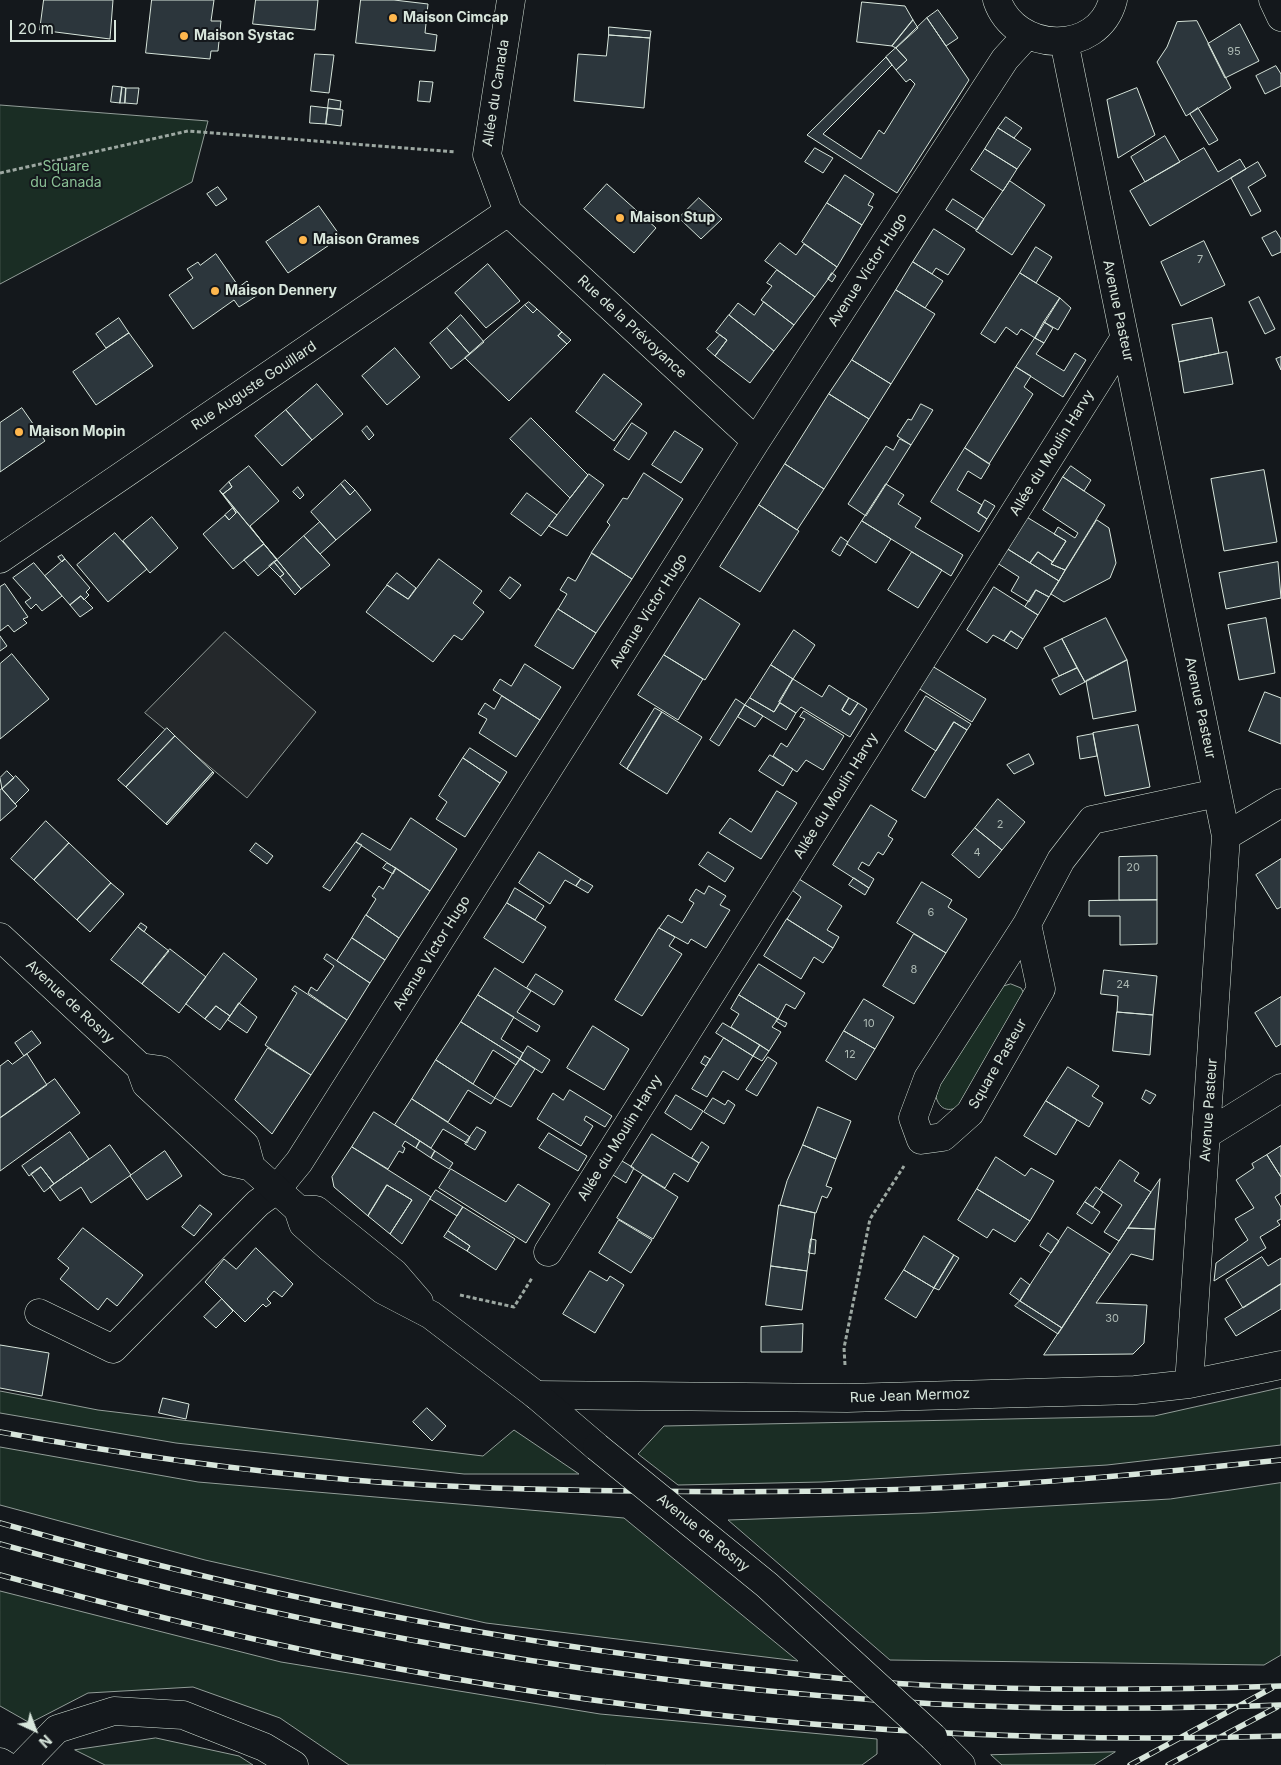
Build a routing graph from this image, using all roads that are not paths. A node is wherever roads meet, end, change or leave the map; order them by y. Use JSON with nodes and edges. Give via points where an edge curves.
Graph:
{"nodes":[{"id":1,"x":511,"y":0,"type":"edge"},
{"id":2,"x":997,"y":0,"type":"edge"},
{"id":3,"x":1113,"y":0,"type":"edge"},
{"id":4,"x":1273,"y":0,"type":"edge"},
{"id":5,"x":1281,"y":17,"type":"edge"},
{"id":6,"x":1027,"y":35,"type":"junction"},
{"id":7,"x":1064,"y":42,"type":"junction"},
{"id":8,"x":508,"y":212,"type":"junction"},
{"id":9,"x":1124,"y":339,"type":"junction"},
{"id":10,"x":756,"y":442,"type":"junction"},
{"id":11,"x":0,"y":559,"type":"edge"},
{"id":12,"x":1217,"y":793,"type":"junction"},
{"id":13,"x":1281,"y":803,"type":"edge"},
{"id":14,"x":1226,"y":836,"type":"junction"},
{"id":15,"x":1027,"y":924,"type":"junction"},
{"id":16,"x":0,"y":937,"type":"edge"},
{"id":17,"x":1281,"y":1088,"type":"edge"},
{"id":18,"x":1207,"y":1134,"type":"junction"},
{"id":19,"x":276,"y":1190,"type":"junction"},
{"id":20,"x":548,"y":1252,"type":"dead end"},
{"id":21,"x":39,"y":1313,"type":"dead end"},
{"id":22,"x":1281,"y":1366,"type":"edge"},
{"id":23,"x":1189,"y":1384,"type":"junction"},
{"id":24,"x":536,"y":1395,"type":"junction"},
{"id":25,"x":0,"y":1762,"type":"edge"},
{"id":26,"x":955,"y":1764,"type":"edge"},
{"id":27,"x":5,"y":1765,"type":"edge"},
{"id":28,"x":22,"y":1765,"type":"edge"},
{"id":29,"x":294,"y":1765,"type":"edge"}],
"edges":[{"from":1,"to":8,"type":"main road","name":"Allée du Canada","via":[[487,155]]},
{"from":2,"to":6,"type":"main road","via":[[1000,10]]},
{"from":3,"to":7,"type":"main road","via":[[1100,23],[1083,35]]},
{"from":4,"to":5,"type":"main road"},
{"from":6,"to":7,"type":"main road","via":[[1045,41]]},
{"from":6,"to":10,"type":"main road","name":"Avenue Victor Hugo","via":[[1005,59]]},
{"from":7,"to":9,"type":"main road","name":"Avenue Pasteur"},
{"from":8,"to":10,"type":"main road","name":"Rue de la Prévoyance"},
{"from":8,"to":11,"type":"main road","name":"Rue Auguste Gouillard"},
{"from":9,"to":12,"type":"main road","name":"Avenue Pasteur"},
{"from":9,"to":20,"type":"main road","name":"Allée du Moulin Harvy"},
{"from":10,"to":19,"type":"main road","name":"Avenue Victor Hugo","via":[[299,1162]]},
{"from":12,"to":14,"type":"main road","name":"Avenue Pasteur"},
{"from":12,"to":15,"type":"main road","via":[[1092,820],[1061,860]]},
{"from":13,"to":14,"type":"main road"},
{"from":14,"to":18,"type":"main road","name":"Avenue Pasteur"},
{"from":15,"to":15,"type":"main road","name":"Square Pasteur","via":[[928,1078],[913,1118],[921,1140],[943,1137],[970,1113],[1041,989]]},
{"from":16,"to":19,"type":"main road","name":"Avenue de Rosny","via":[[140,1067],[161,1070],[245,1145],[251,1167]]},
{"from":17,"to":18,"type":"main road"},
{"from":18,"to":23,"type":"main road","name":"Avenue Pasteur"},
{"from":19,"to":21,"type":"main road","name":"Avenue Victor Hugo","via":[[258,1203],[113,1349]]},
{"from":19,"to":24,"type":"main road","name":"Avenue de Rosny","via":[[298,1209],[303,1224],[329,1247],[384,1290],[431,1315]]},
{"from":22,"to":23,"type":"main road","name":"Rue Jean Mermoz"},
{"from":23,"to":24,"type":"main road","name":"Rue Jean Mermoz","via":[[1134,1390],[847,1398]]},
{"from":24,"to":26,"type":"main road","name":"Avenue de Rosny","bridge":true,"via":[[767,1584],[933,1737]]},
{"from":25,"to":27,"type":"main road"},
{"from":28,"to":29,"type":"main road","via":[[57,1729],[114,1711],[182,1715],[264,1747]]}]}
